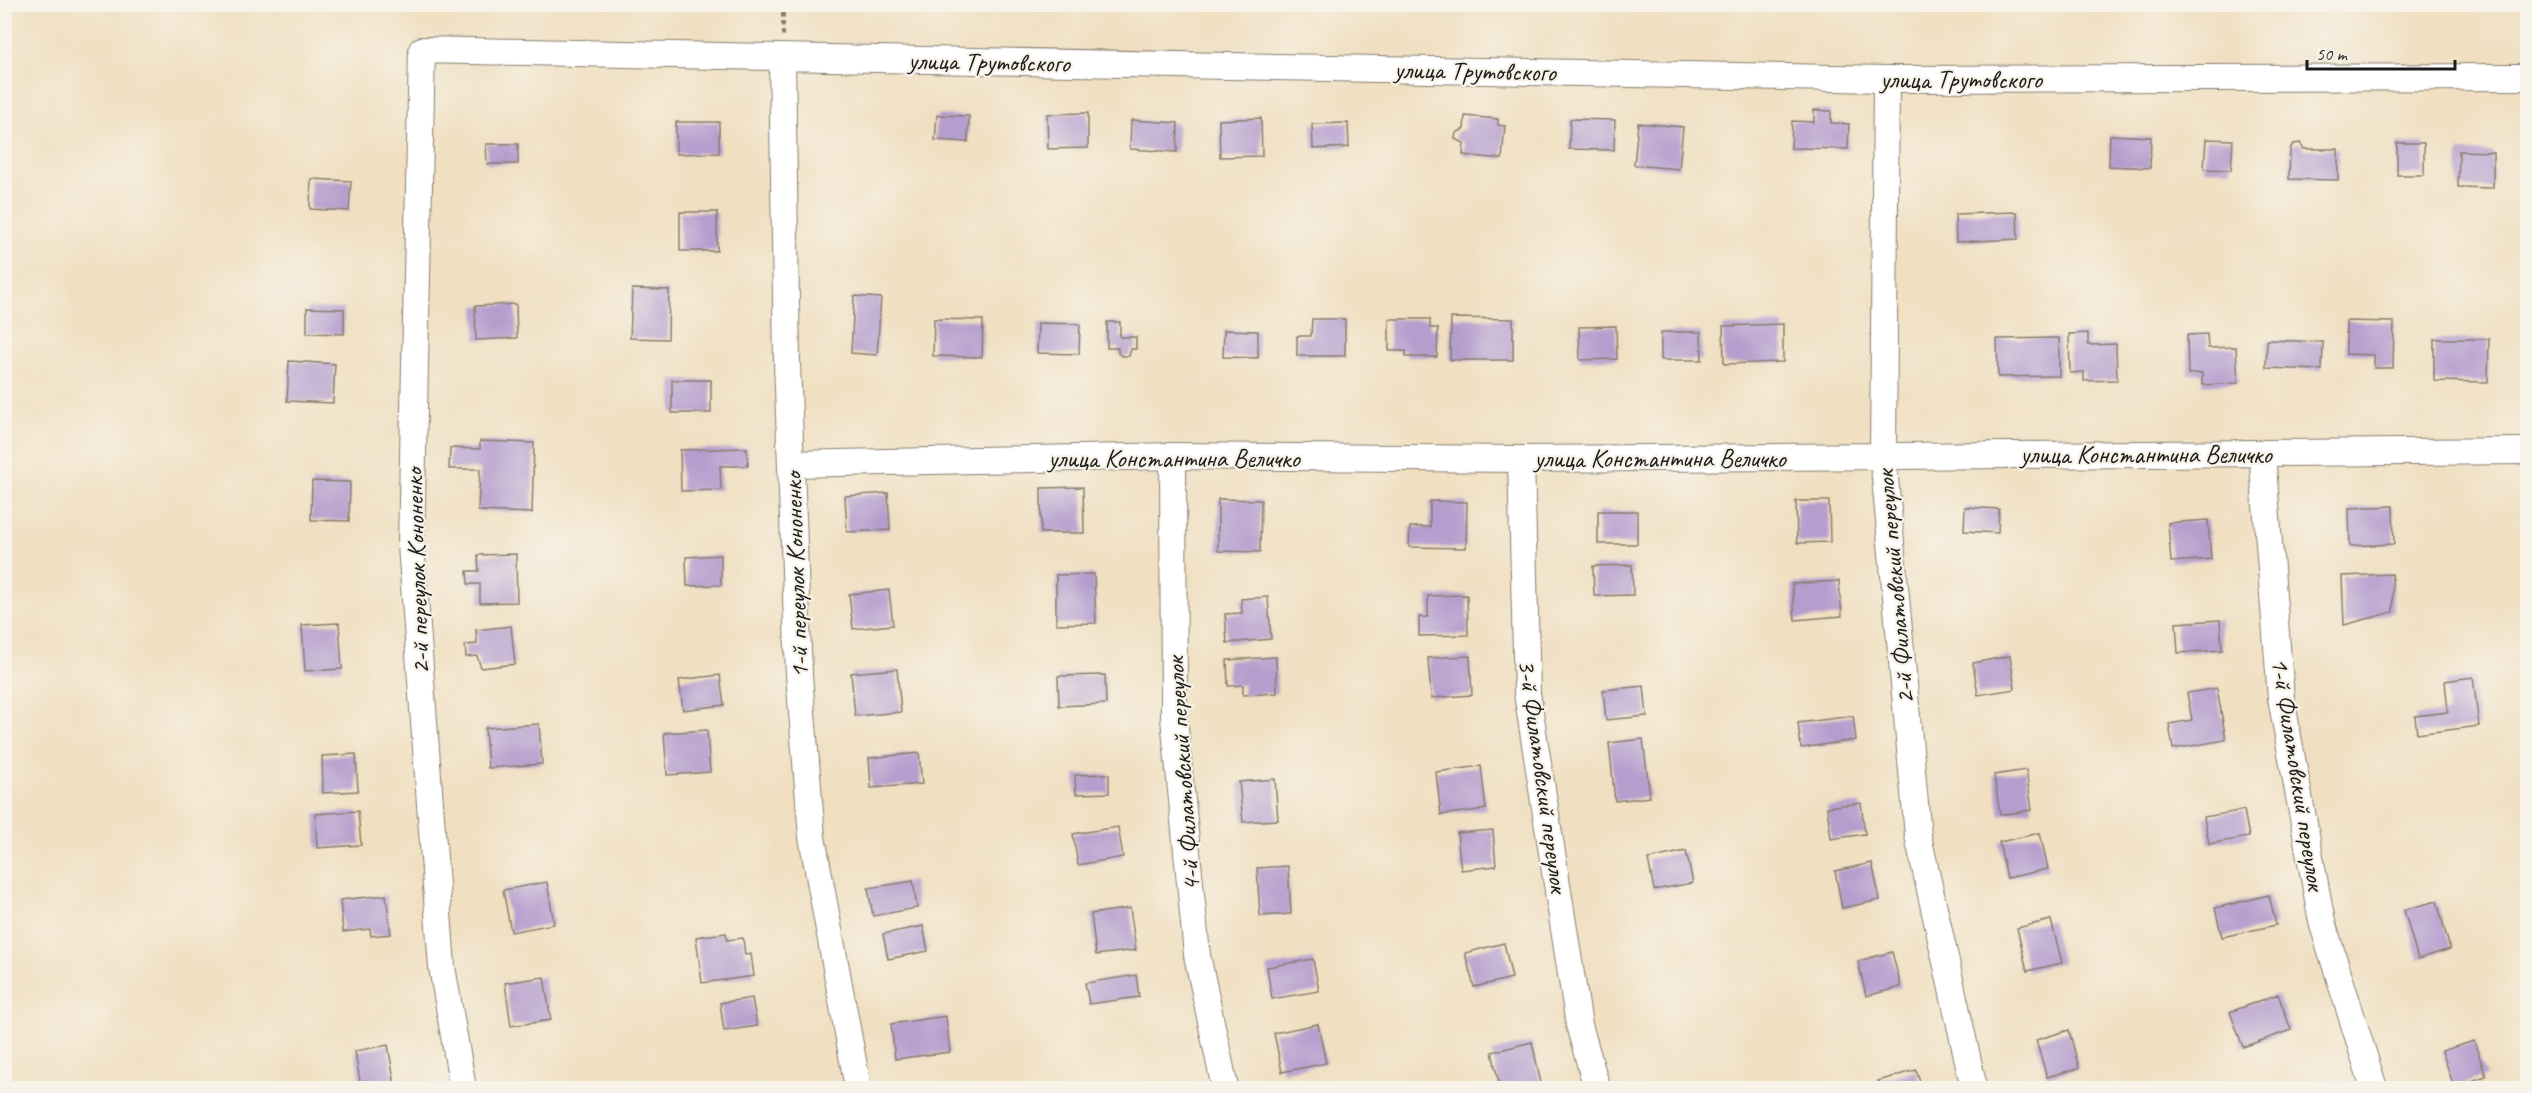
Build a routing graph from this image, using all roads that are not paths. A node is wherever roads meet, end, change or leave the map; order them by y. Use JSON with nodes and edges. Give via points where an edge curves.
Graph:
{"nodes":[{"id":1,"x":422,"y":50,"type":"joint"},
{"id":2,"x":782,"y":58,"type":"junction"},
{"id":3,"x":2528,"y":77,"type":"edge"},
{"id":4,"x":1886,"y":79,"type":"junction"},
{"id":5,"x":2528,"y":451,"type":"edge"},
{"id":6,"x":2262,"y":453,"type":"junction"},
{"id":7,"x":1173,"y":456,"type":"junction"},
{"id":8,"x":1883,"y":456,"type":"junction"},
{"id":9,"x":1521,"y":459,"type":"junction"},
{"id":10,"x":792,"y":465,"type":"junction"},
{"id":11,"x":463,"y":1089,"type":"edge"},
{"id":12,"x":858,"y":1089,"type":"edge"},
{"id":13,"x":1226,"y":1089,"type":"edge"},
{"id":14,"x":1597,"y":1089,"type":"edge"},
{"id":15,"x":1974,"y":1089,"type":"edge"},
{"id":16,"x":2374,"y":1089,"type":"edge"}],
"edges":[{"from":1,"to":2,"type":"street","name":"улица Трутовского"},
{"from":1,"to":11,"type":"street","name":"2-й переулок Кононенко","via":[[411,545],[442,967]]},
{"from":2,"to":4,"type":"street","name":"улица Трутовского"},
{"from":2,"to":10,"type":"street","name":"1-й переулок Кононенко"},
{"from":3,"to":4,"type":"street","name":"улица Трутовского"},
{"from":4,"to":8,"type":"street","name":"2-й Филатовский переулок"},
{"from":5,"to":6,"type":"street","name":"улица Константина Величко"},
{"from":6,"to":8,"type":"street","name":"улица Константина Величко"},
{"from":6,"to":16,"type":"street","name":"1-й Филатовский переулок","via":[[2280,698],[2322,922]]},
{"from":7,"to":9,"type":"street","name":"улица Константина Величко"},
{"from":7,"to":10,"type":"street","name":"улица Константина Величко"},
{"from":7,"to":13,"type":"street","name":"4-й Филатовский переулок","via":[[1174,718],[1197,955]]},
{"from":8,"to":9,"type":"street","name":"улица Константина Величко"},
{"from":8,"to":15,"type":"street","name":"2-й Филатовский переулок","via":[[1918,836]]},
{"from":9,"to":14,"type":"street","name":"3-й Филатовский переулок","via":[[1527,693],[1579,1025]]},
{"from":10,"to":12,"type":"street","name":"1-й переулок Кононенко","via":[[799,675],[812,837]]}]}
